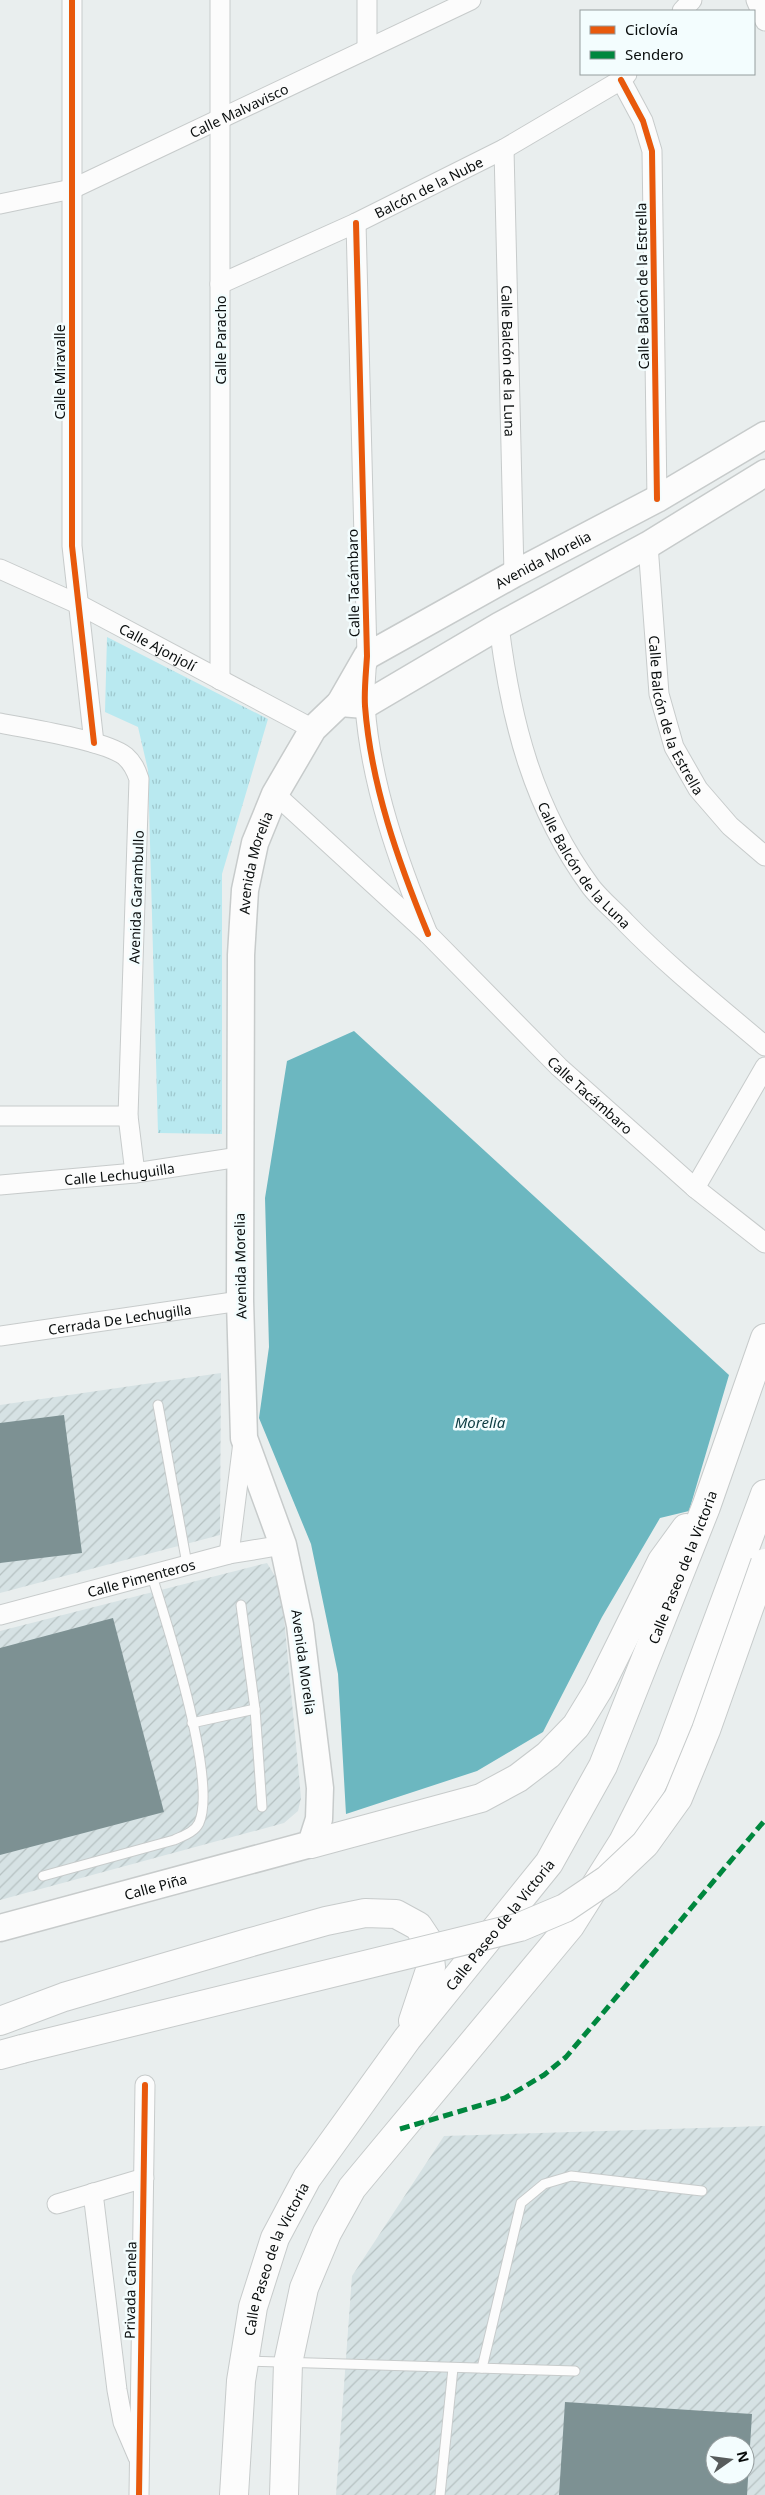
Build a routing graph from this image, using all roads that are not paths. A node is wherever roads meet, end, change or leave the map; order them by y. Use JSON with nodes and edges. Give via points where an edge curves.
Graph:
{"nodes":[{"id":1,"x":72,"y":0,"type":"edge"},
{"id":2,"x":220,"y":0,"type":"edge"},
{"id":3,"x":367,"y":0,"type":"edge"},
{"id":4,"x":471,"y":0,"type":"edge"},
{"id":5,"x":692,"y":0,"type":"edge"},
{"id":6,"x":756,"y":0,"type":"edge"},
{"id":7,"x":683,"y":10,"type":"edge"},
{"id":8,"x":765,"y":20,"type":"edge"},
{"id":9,"x":367,"y":49,"type":"junction"},
{"id":10,"x":624,"y":77,"type":"edge"},
{"id":11,"x":220,"y":117,"type":"junction"},
{"id":12,"x":504,"y":149,"type":"junction"},
{"id":13,"x":72,"y":189,"type":"junction"},
{"id":14,"x":0,"y":204,"type":"edge"},
{"id":15,"x":356,"y":223,"type":"junction"},
{"id":16,"x":220,"y":284,"type":"junction"},
{"id":17,"x":765,"y":435,"type":"edge"},
{"id":18,"x":765,"y":473,"type":"edge"},
{"id":19,"x":657,"y":499,"type":"junction"},
{"id":20,"x":648,"y":545,"type":"junction"},
{"id":21,"x":0,"y":569,"type":"edge"},
{"id":22,"x":514,"y":574,"type":"junction"},
{"id":23,"x":78,"y":604,"type":"junction"},
{"id":24,"x":499,"y":626,"type":"junction"},
{"id":25,"x":367,"y":656,"type":"junction"},
{"id":26,"x":220,"y":680,"type":"junction"},
{"id":27,"x":353,"y":704,"type":"junction"},
{"id":28,"x":0,"y":723,"type":"edge"},
{"id":29,"x":313,"y":729,"type":"junction"},
{"id":30,"x":94,"y":744,"type":"junction"},
{"id":31,"x":275,"y":794,"type":"junction"},
{"id":32,"x":765,"y":856,"type":"edge"},
{"id":33,"x":428,"y":934,"type":"junction"},
{"id":34,"x":765,"y":1046,"type":"edge"},
{"id":35,"x":765,"y":1067,"type":"edge"},
{"id":36,"x":0,"y":1116,"type":"edge"},
{"id":37,"x":128,"y":1116,"type":"junction"},
{"id":38,"x":239,"y":1156,"type":"junction"},
{"id":39,"x":135,"y":1172,"type":"junction"},
{"id":40,"x":0,"y":1185,"type":"edge"},
{"id":41,"x":696,"y":1188,"type":"junction"},
{"id":42,"x":765,"y":1243,"type":"edge"},
{"id":43,"x":240,"y":1301,"type":"junction"},
{"id":44,"x":0,"y":1336,"type":"edge"},
{"id":45,"x":765,"y":1338,"type":"edge"},
{"id":46,"x":158,"y":1405,"type":"dead end"},
{"id":47,"x":244,"y":1438,"type":"junction"},
{"id":48,"x":765,"y":1494,"type":"edge"},
{"id":49,"x":706,"y":1507,"type":"junction"},
{"id":50,"x":283,"y":1545,"type":"junction"},
{"id":51,"x":229,"y":1554,"type":"junction"},
{"id":52,"x":765,"y":1563,"type":"edge"},
{"id":53,"x":187,"y":1564,"type":"junction"},
{"id":54,"x":151,"y":1573,"type":"junction"},
{"id":55,"x":241,"y":1606,"type":"dead end"},
{"id":56,"x":0,"y":1615,"type":"edge"},
{"id":57,"x":255,"y":1709,"type":"junction"},
{"id":58,"x":192,"y":1723,"type":"junction"},
{"id":59,"x":262,"y":1807,"type":"dead end"},
{"id":60,"x":311,"y":1844,"type":"junction"},
{"id":61,"x":43,"y":1876,"type":"dead end"},
{"id":62,"x":0,"y":1928,"type":"edge"},
{"id":63,"x":0,"y":2021,"type":"edge"},
{"id":64,"x":407,"y":2039,"type":"junction"},
{"id":65,"x":11,"y":2052,"type":"edge"},
{"id":66,"x":145,"y":2085,"type":"dead end"},
{"id":67,"x":144,"y":2178,"type":"junction"},
{"id":68,"x":702,"y":2191,"type":"dead end"},
{"id":69,"x":94,"y":2193,"type":"junction"},
{"id":70,"x":57,"y":2204,"type":"dead end"},
{"id":71,"x":244,"y":2360,"type":"junction"},
{"id":72,"x":288,"y":2363,"type":"junction"},
{"id":73,"x":453,"y":2368,"type":"junction"},
{"id":74,"x":482,"y":2368,"type":"junction"},
{"id":75,"x":574,"y":2371,"type":"dead end"},
{"id":76,"x":140,"y":2462,"type":"junction"},
{"id":77,"x":139,"y":2495,"type":"edge"},
{"id":78,"x":234,"y":2495,"type":"edge"},
{"id":79,"x":284,"y":2495,"type":"edge"},
{"id":80,"x":440,"y":2495,"type":"edge"}],
"edges":[{"from":1,"to":13,"type":"street","name":"Calle Miravalle"},
{"from":2,"to":11,"type":"street","name":"Calle Paracho"},
{"from":3,"to":9,"type":"street"},
{"from":4,"to":9,"type":"street","name":"Calle Malvavisco"},
{"from":5,"to":7,"type":"street"},
{"from":6,"to":8,"type":"street"},
{"from":9,"to":11,"type":"street","name":"Calle Malvavisco"},
{"from":10,"to":12,"type":"street","name":"Balcón de la Nube"},
{"from":10,"to":19,"type":"street","name":"Calle Balcón de la Estrella","via":[[652,151]]},
{"from":11,"to":13,"type":"street","name":"Calle Malvavisco"},
{"from":11,"to":16,"type":"street","name":"Calle Paracho"},
{"from":12,"to":15,"type":"street","name":"Balcón de la Nube"},
{"from":12,"to":22,"type":"street","name":"Calle Balcón de la Luna"},
{"from":13,"to":14,"type":"street","name":"Calle Malvavisco"},
{"from":13,"to":23,"type":"street","name":"Calle Miravalle","via":[[72,546]]},
{"from":15,"to":16,"type":"street","name":"Balcón de la Nube"},
{"from":15,"to":25,"type":"street","name":"Calle Tacámbaro"},
{"from":16,"to":26,"type":"street","name":"Calle Paracho"},
{"from":17,"to":19,"type":"main road","name":"Avenida Morelia"},
{"from":18,"to":20,"type":"main road","name":"Avenida Morelia"},
{"from":19,"to":22,"type":"main road","name":"Avenida Morelia"},
{"from":20,"to":24,"type":"main road","name":"Avenida Morelia"},
{"from":20,"to":32,"type":"street","name":"Calle Balcón de la Estrella","via":[[659,694],[674,747],[698,789],[730,826]]},
{"from":21,"to":23,"type":"street","name":"Calle Ajonjolí"},
{"from":22,"to":25,"type":"main road","name":"Avenida Morelia"},
{"from":23,"to":26,"type":"street","name":"Calle Ajonjolí"},
{"from":23,"to":30,"type":"street","name":"Calle Miravalle"},
{"from":24,"to":27,"type":"main road","name":"Avenida Morelia"},
{"from":24,"to":34,"type":"street","name":"Calle Balcón de la Luna","via":[[507,686],[525,760],[559,836],[592,888],[631,928]]},
{"from":25,"to":27,"type":"main road","name":"Avenida Morelia"},
{"from":26,"to":29,"type":"street","name":"Calle Ajonjolí"},
{"from":27,"to":29,"type":"main road","name":"Avenida Morelia"},
{"from":27,"to":33,"type":"street","name":"Calle Tacámbaro","via":[[400,866]]},
{"from":28,"to":30,"type":"street","name":"Avenida Garambullo"},
{"from":29,"to":31,"type":"main road","name":"Avenida Morelia"},
{"from":30,"to":37,"type":"street","name":"Avenida Garambullo","via":[[124,755],[134,765],[140,779]]},
{"from":31,"to":33,"type":"street","name":"Calle Tacámbaro"},
{"from":31,"to":38,"type":"main road","name":"Avenida Morelia","via":[[255,843],[244,890]]},
{"from":33,"to":41,"type":"street","name":"Calle Tacámbaro","via":[[559,1067]]},
{"from":35,"to":41,"type":"street"},
{"from":36,"to":37,"type":"street"},
{"from":37,"to":39,"type":"street","name":"Avenida Garambullo"},
{"from":38,"to":39,"type":"street","name":"Calle Lechuguilla"},
{"from":38,"to":43,"type":"main road","name":"Avenida Morelia"},
{"from":39,"to":40,"type":"street","name":"Calle Lechuguilla"},
{"from":41,"to":42,"type":"street","name":"Calle Tacámbaro"},
{"from":43,"to":44,"type":"street","name":"Cerrada De Lechugilla"},
{"from":43,"to":47,"type":"main road","name":"Avenida Morelia"},
{"from":45,"to":49,"type":"main road","name":"Calle Paseo de la Victoria"},
{"from":46,"to":53,"type":"lane"},
{"from":47,"to":50,"type":"main road","name":"Avenida Morelia"},
{"from":47,"to":51,"type":"street"},
{"from":48,"to":72,"type":"main road","via":[[670,1749],[623,1842],[570,1926],[352,2188],[326,2233],[304,2288]]},
{"from":49,"to":60,"type":"main road","via":[[662,1561],[598,1690],[576,1726],[548,1755],[518,1778],[481,1798]]},
{"from":49,"to":64,"type":"main road","name":"Calle Paseo de la Victoria","via":[[603,1766],[548,1863]]},
{"from":50,"to":51,"type":"street","name":"Calle Pimenteros"},
{"from":50,"to":60,"type":"main road","name":"Avenida Morelia","via":[[300,1626],[320,1788],[319,1819]]},
{"from":51,"to":53,"type":"street","name":"Calle Pimenteros"},
{"from":52,"to":65,"type":"main road","bridge":true,"via":[[706,1730],[678,1798],[638,1850],[608,1879],[565,1908],[520,1927]]},
{"from":53,"to":54,"type":"street","name":"Calle Pimenteros"},
{"from":54,"to":56,"type":"street","name":"Calle Pimenteros"},
{"from":54,"to":58,"type":"lane","via":[[176,1653]]},
{"from":55,"to":57,"type":"lane"},
{"from":57,"to":58,"type":"lane"},
{"from":57,"to":59,"type":"lane"},
{"from":58,"to":61,"type":"lane","via":[[200,1762],[203,1806],[198,1824],[174,1840]]},
{"from":60,"to":62,"type":"main road","name":"Calle Piña"},
{"from":63,"to":64,"type":"main road","via":[[64,1997],[326,1921],[365,1913],[396,1914],[418,1926],[428,1940],[431,1967]]},
{"from":64,"to":71,"type":"main road","name":"Calle Paseo de la Victoria","via":[[307,2178],[275,2238],[253,2307]]},
{"from":66,"to":67,"type":"street","name":"Privada Canela"},
{"from":67,"to":69,"type":"street"},
{"from":67,"to":76,"type":"street","name":"Privada Canela"},
{"from":68,"to":74,"type":"lane","via":[[571,2176],[544,2184],[521,2203]]},
{"from":69,"to":70,"type":"street"},
{"from":69,"to":76,"type":"street","name":"Privada Canela","via":[[117,2390],[123,2422]]},
{"from":71,"to":72,"type":"lane"},
{"from":71,"to":78,"type":"main road","name":"Calle Paseo de la Victoria"},
{"from":72,"to":73,"type":"lane"},
{"from":72,"to":79,"type":"main road"},
{"from":73,"to":74,"type":"lane"},
{"from":73,"to":80,"type":"lane"},
{"from":74,"to":75,"type":"lane"},
{"from":76,"to":77,"type":"street","name":"Privada Canela"}]}
